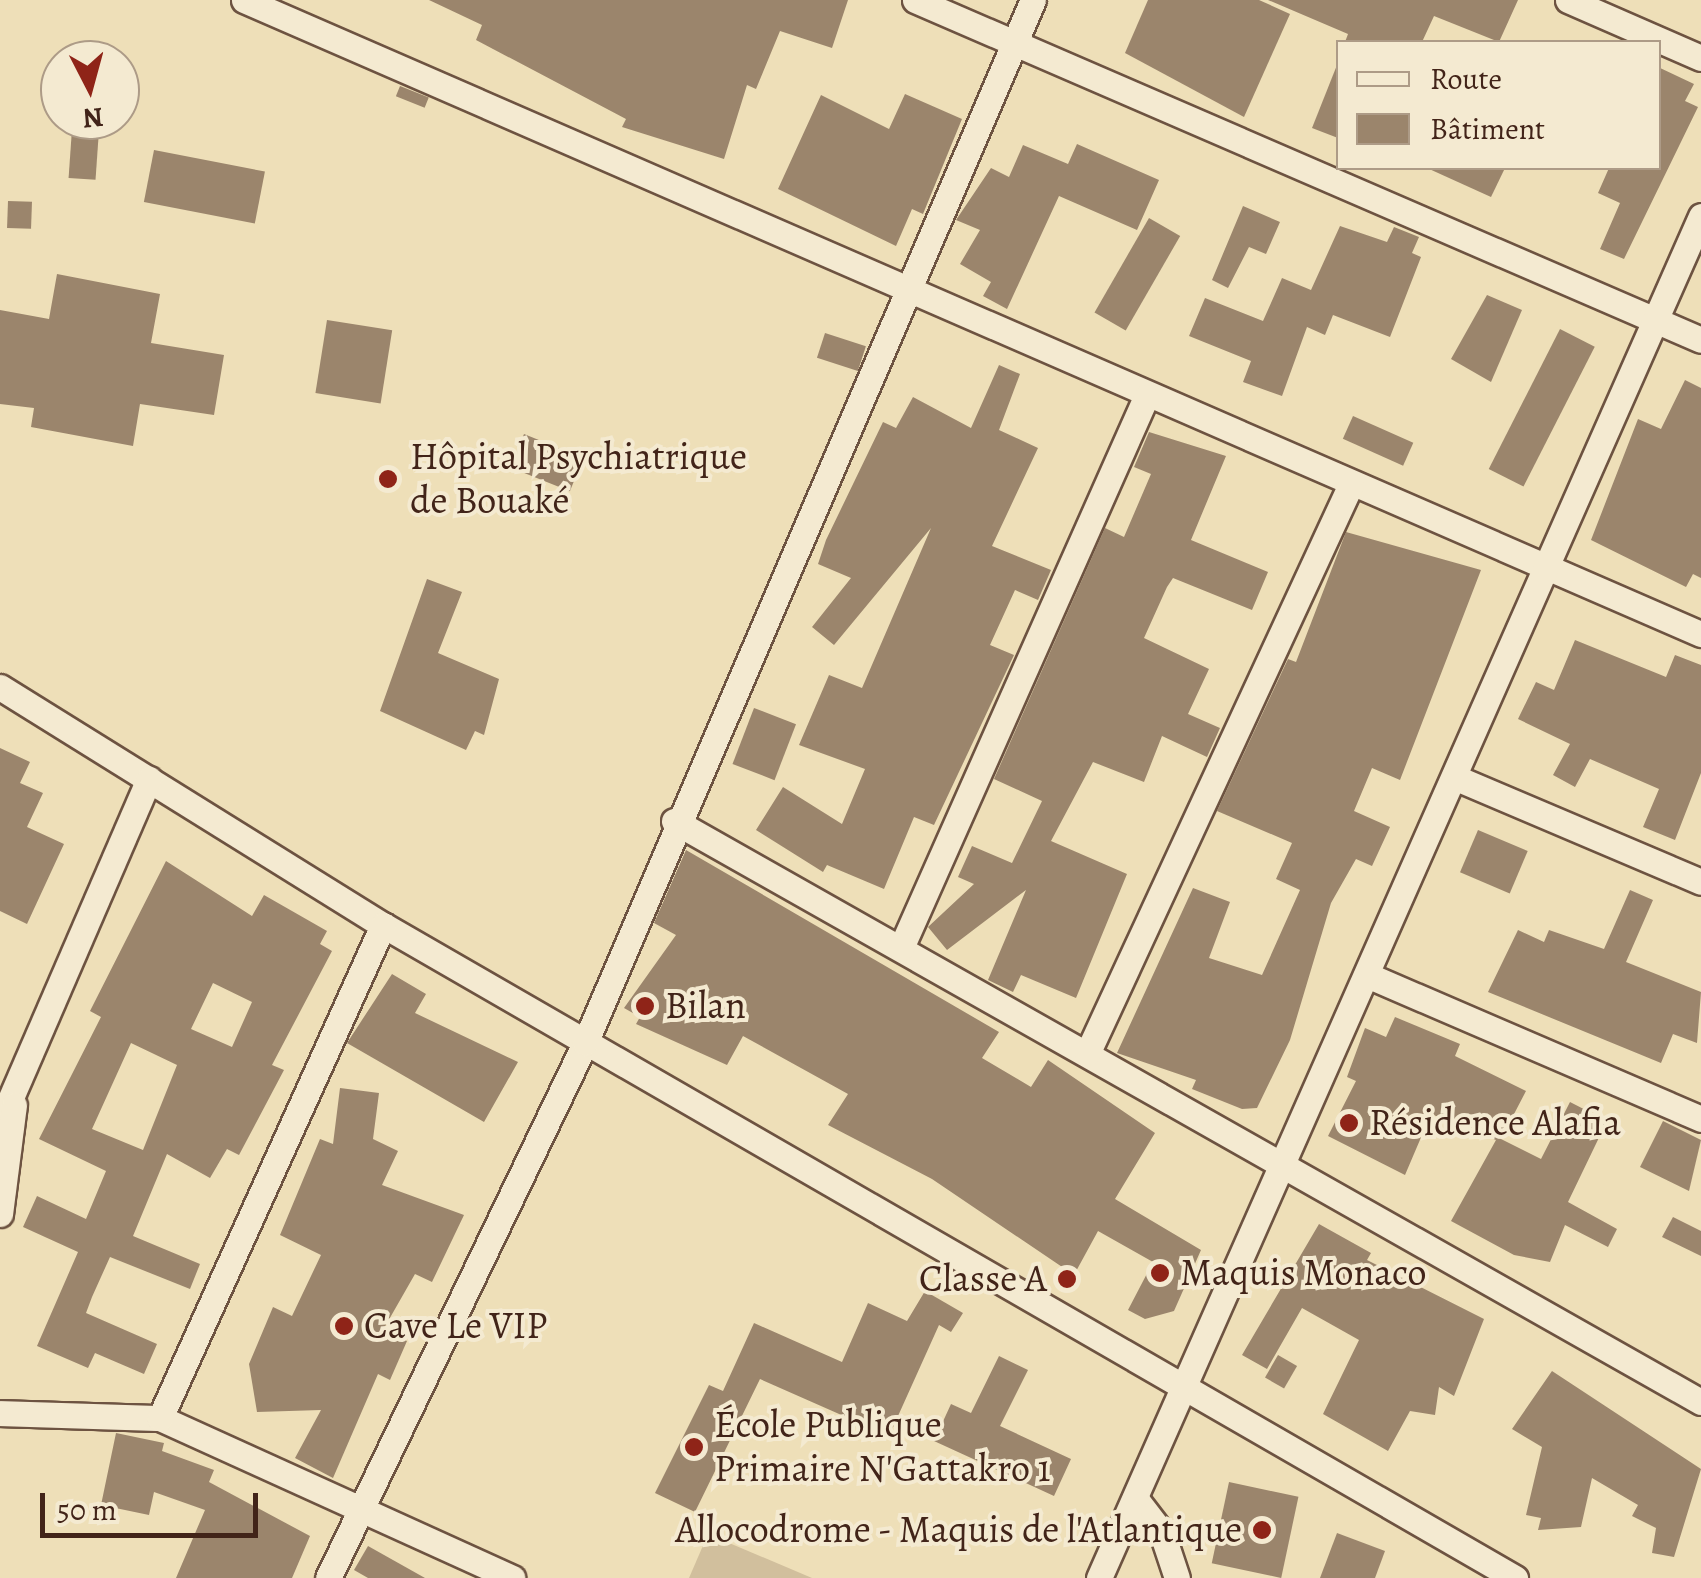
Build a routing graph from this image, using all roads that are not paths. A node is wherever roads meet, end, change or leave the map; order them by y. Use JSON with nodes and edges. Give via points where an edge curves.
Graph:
{"nodes":[{"id":1,"x":244,"y":0,"type":"edge"},
{"id":2,"x":915,"y":0,"type":"edge"},
{"id":3,"x":1033,"y":0,"type":"edge"},
{"id":4,"x":1568,"y":0,"type":"edge"},
{"id":5,"x":1660,"y":40,"type":"edge"},
{"id":6,"x":1661,"y":41,"type":"edge"},
{"id":7,"x":1014,"y":43,"type":"junction"},
{"id":8,"x":1701,"y":58,"type":"edge"},
{"id":9,"x":1701,"y":216,"type":"edge"},
{"id":10,"x":904,"y":290,"type":"junction"},
{"id":11,"x":1654,"y":322,"type":"junction"},
{"id":12,"x":1701,"y":340,"type":"edge"},
{"id":13,"x":1146,"y":396,"type":"junction"},
{"id":14,"x":1351,"y":484,"type":"junction"},
{"id":15,"x":1546,"y":568,"type":"junction"},
{"id":16,"x":1701,"y":634,"type":"edge"},
{"id":17,"x":0,"y":687,"type":"edge"},
{"id":18,"x":1454,"y":777,"type":"junction"},
{"id":19,"x":149,"y":780,"type":"junction"},
{"id":20,"x":674,"y":822,"type":"junction"},
{"id":21,"x":1701,"y":882,"type":"edge"},
{"id":22,"x":383,"y":925,"type":"junction"},
{"id":23,"x":901,"y":948,"type":"junction"},
{"id":24,"x":1367,"y":975,"type":"junction"},
{"id":25,"x":585,"y":1044,"type":"junction"},
{"id":26,"x":1087,"y":1054,"type":"junction"},
{"id":27,"x":16,"y":1085,"type":"junction"},
{"id":28,"x":1701,"y":1120,"type":"edge"},
{"id":29,"x":0,"y":1123,"type":"edge"},
{"id":30,"x":1283,"y":1168,"type":"junction"},
{"id":31,"x":0,"y":1214,"type":"edge"},
{"id":32,"x":1188,"y":1392,"type":"junction"},
{"id":33,"x":1701,"y":1402,"type":"edge"},
{"id":34,"x":0,"y":1413,"type":"edge"},
{"id":35,"x":160,"y":1418,"type":"junction"},
{"id":36,"x":1136,"y":1498,"type":"junction"},
{"id":37,"x":359,"y":1509,"type":"junction"},
{"id":38,"x":328,"y":1578,"type":"edge"},
{"id":39,"x":512,"y":1578,"type":"edge"},
{"id":40,"x":1100,"y":1578,"type":"edge"},
{"id":41,"x":1177,"y":1578,"type":"edge"},
{"id":42,"x":1516,"y":1578,"type":"edge"}],
"edges":[{"from":1,"to":10,"type":"street"},
{"from":2,"to":7,"type":"street"},
{"from":3,"to":7,"type":"street"},
{"from":4,"to":5,"type":"street"},
{"from":6,"to":8,"type":"street"},
{"from":7,"to":10,"type":"street"},
{"from":7,"to":11,"type":"street"},
{"from":9,"to":11,"type":"street"},
{"from":10,"to":13,"type":"street"},
{"from":10,"to":20,"type":"street"},
{"from":11,"to":12,"type":"street"},
{"from":11,"to":15,"type":"street"},
{"from":13,"to":14,"type":"street"},
{"from":13,"to":23,"type":"street"},
{"from":14,"to":15,"type":"street"},
{"from":14,"to":26,"type":"street"},
{"from":15,"to":16,"type":"street"},
{"from":15,"to":18,"type":"street"},
{"from":17,"to":19,"type":"street"},
{"from":18,"to":21,"type":"street"},
{"from":18,"to":24,"type":"street"},
{"from":19,"to":22,"type":"street"},
{"from":19,"to":27,"type":"street"},
{"from":20,"to":23,"type":"street"},
{"from":20,"to":25,"type":"street"},
{"from":22,"to":25,"type":"street"},
{"from":22,"to":35,"type":"street"},
{"from":23,"to":26,"type":"street"},
{"from":24,"to":28,"type":"street"},
{"from":24,"to":30,"type":"street"},
{"from":25,"to":32,"type":"street"},
{"from":25,"to":37,"type":"street"},
{"from":26,"to":30,"type":"street"},
{"from":27,"to":29,"type":"street"},
{"from":27,"to":31,"type":"street"},
{"from":30,"to":32,"type":"street"},
{"from":30,"to":33,"type":"street"},
{"from":32,"to":36,"type":"street"},
{"from":32,"to":42,"type":"street"},
{"from":34,"to":35,"type":"street"},
{"from":35,"to":37,"type":"street"},
{"from":36,"to":40,"type":"street"},
{"from":36,"to":41,"type":"street","via":[[1162,1533]]},
{"from":37,"to":38,"type":"street"},
{"from":37,"to":39,"type":"street"}]}
